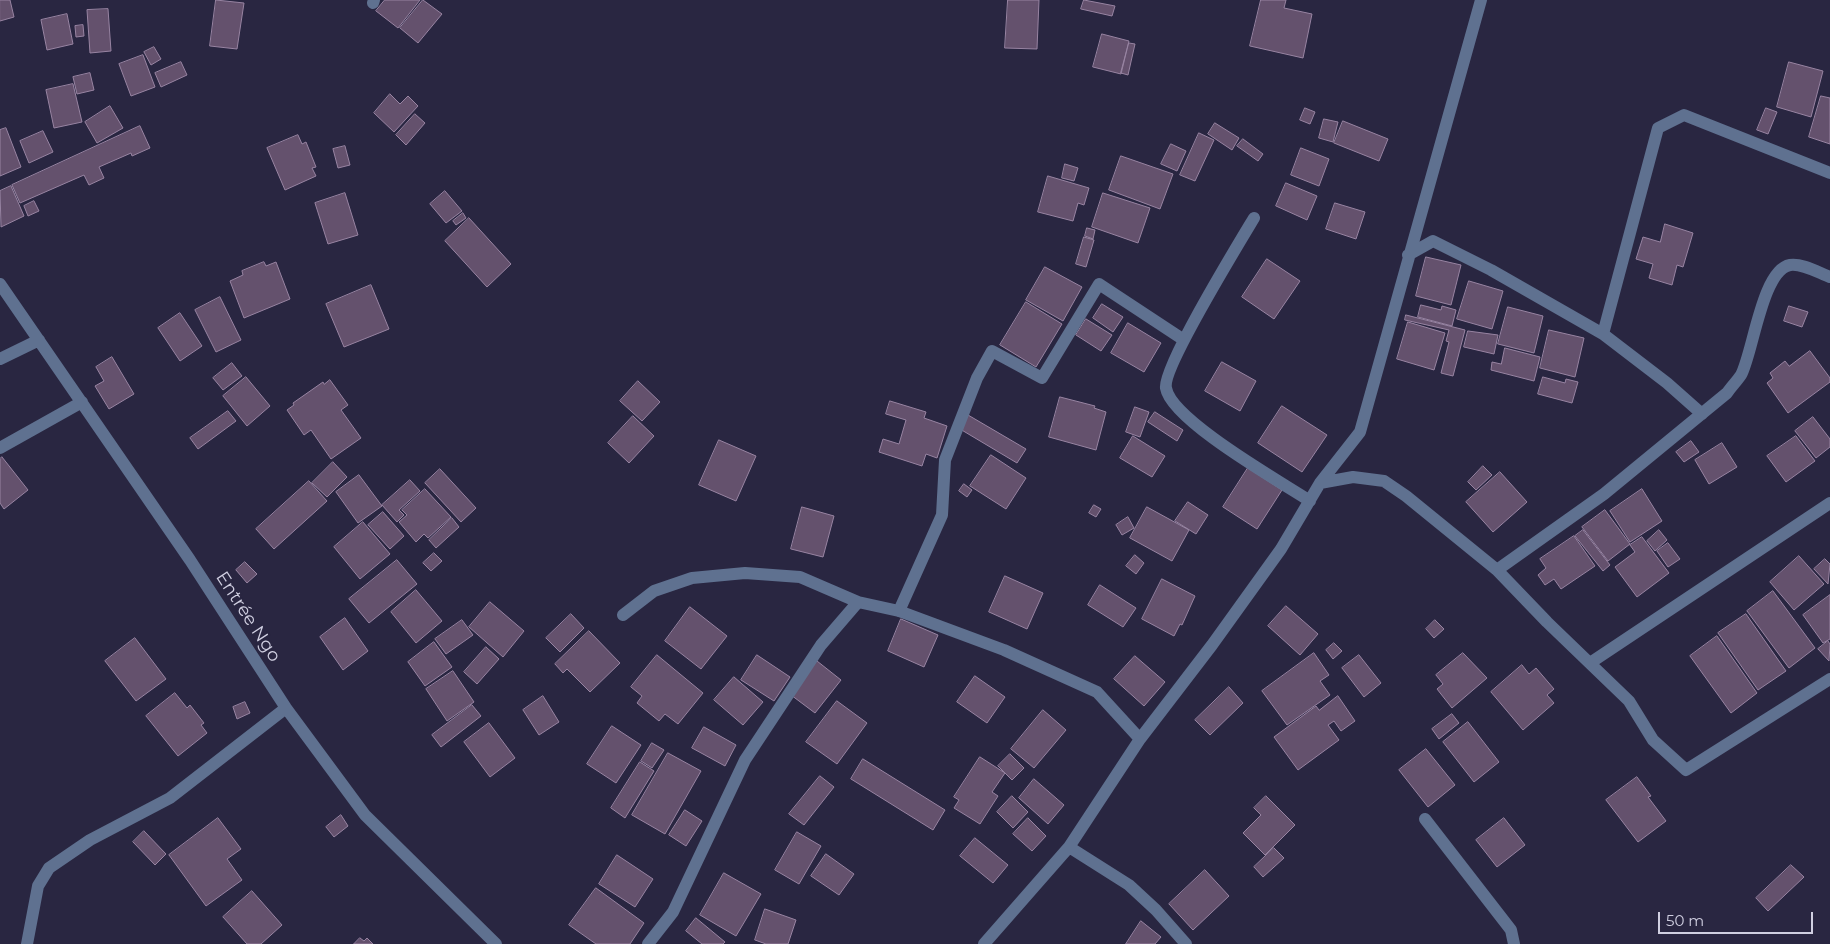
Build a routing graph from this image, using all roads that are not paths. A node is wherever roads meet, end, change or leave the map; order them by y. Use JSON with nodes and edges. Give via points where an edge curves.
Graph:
{"nodes":[{"id":1,"x":1480,"y":0,"type":"edge"},
{"id":2,"x":1830,"y":173,"type":"edge"},
{"id":3,"x":1254,"y":218,"type":"dead end"},
{"id":4,"x":1408,"y":254,"type":"junction"},
{"id":5,"x":1830,"y":277,"type":"edge"},
{"id":6,"x":0,"y":284,"type":"edge"},
{"id":7,"x":1603,"y":334,"type":"junction"},
{"id":8,"x":39,"y":340,"type":"junction"},
{"id":9,"x":1184,"y":340,"type":"junction"},
{"id":10,"x":0,"y":359,"type":"edge"},
{"id":11,"x":82,"y":402,"type":"junction"},
{"id":12,"x":1702,"y":414,"type":"junction"},
{"id":13,"x":0,"y":448,"type":"edge"},
{"id":14,"x":1320,"y":483,"type":"junction"},
{"id":15,"x":1310,"y":500,"type":"junction"},
{"id":16,"x":1830,"y":503,"type":"edge"},
{"id":17,"x":1497,"y":570,"type":"junction"},
{"id":18,"x":858,"y":602,"type":"junction"},
{"id":19,"x":899,"y":611,"type":"junction"},
{"id":20,"x":623,"y":615,"type":"dead end"},
{"id":21,"x":1590,"y":664,"type":"junction"},
{"id":22,"x":1830,"y":680,"type":"edge"},
{"id":23,"x":286,"y":708,"type":"junction"},
{"id":24,"x":1140,"y":739,"type":"junction"},
{"id":25,"x":1425,"y":819,"type":"dead end"},
{"id":26,"x":1069,"y":846,"type":"junction"},
{"id":27,"x":27,"y":944,"type":"edge"},
{"id":28,"x":496,"y":944,"type":"edge"},
{"id":29,"x":648,"y":944,"type":"edge"},
{"id":30,"x":984,"y":944,"type":"edge"},
{"id":31,"x":1186,"y":944,"type":"edge"},
{"id":32,"x":1514,"y":944,"type":"edge"}],
"edges":[{"from":1,"to":4,"type":"street"},
{"from":2,"to":7,"type":"street","via":[[1684,115],[1658,128]]},
{"from":3,"to":9,"type":"street"},
{"from":4,"to":7,"type":"street","via":[[1433,241]]},
{"from":4,"to":14,"type":"street","via":[[1360,432]]},
{"from":5,"to":12,"type":"street","via":[[1789,265],[1780,271],[1769,286],[1741,374],[1727,393]]},
{"from":6,"to":8,"type":"street","name":"Entrée Ngo"},
{"from":7,"to":12,"type":"street"},
{"from":8,"to":10,"type":"street"},
{"from":8,"to":11,"type":"street","name":"Entrée Ngo"},
{"from":9,"to":15,"type":"street","via":[[1165,381],[1170,399],[1197,428]]},
{"from":9,"to":19,"type":"street","via":[[1099,284],[1042,378],[992,350],[977,378],[946,460],[942,515]]},
{"from":11,"to":13,"type":"street"},
{"from":11,"to":23,"type":"street","name":"Entrée Ngo"},
{"from":12,"to":17,"type":"street","via":[[1604,494]]},
{"from":14,"to":15,"type":"street"},
{"from":14,"to":17,"type":"street","via":[[1353,477],[1384,481]]},
{"from":15,"to":24,"type":"street","via":[[1275,557]]},
{"from":16,"to":21,"type":"street"},
{"from":17,"to":21,"type":"street"},
{"from":18,"to":19,"type":"street"},
{"from":18,"to":20,"type":"street","via":[[800,577],[745,573],[672,583],[654,591]]},
{"from":18,"to":29,"type":"street","via":[[821,646],[745,760],[673,912]]},
{"from":19,"to":24,"type":"street","via":[[1004,650],[1097,692]]},
{"from":21,"to":22,"type":"street","via":[[1629,701],[1653,740],[1686,770]]},
{"from":23,"to":27,"type":"street","via":[[170,798],[90,840],[49,868],[38,886]]},
{"from":23,"to":28,"type":"street","name":"Entrée Ngo","via":[[365,815]]},
{"from":24,"to":26,"type":"street"},
{"from":25,"to":32,"type":"street","via":[[1511,930]]},
{"from":26,"to":30,"type":"street"},
{"from":26,"to":31,"type":"street","via":[[1129,885]]}]}
